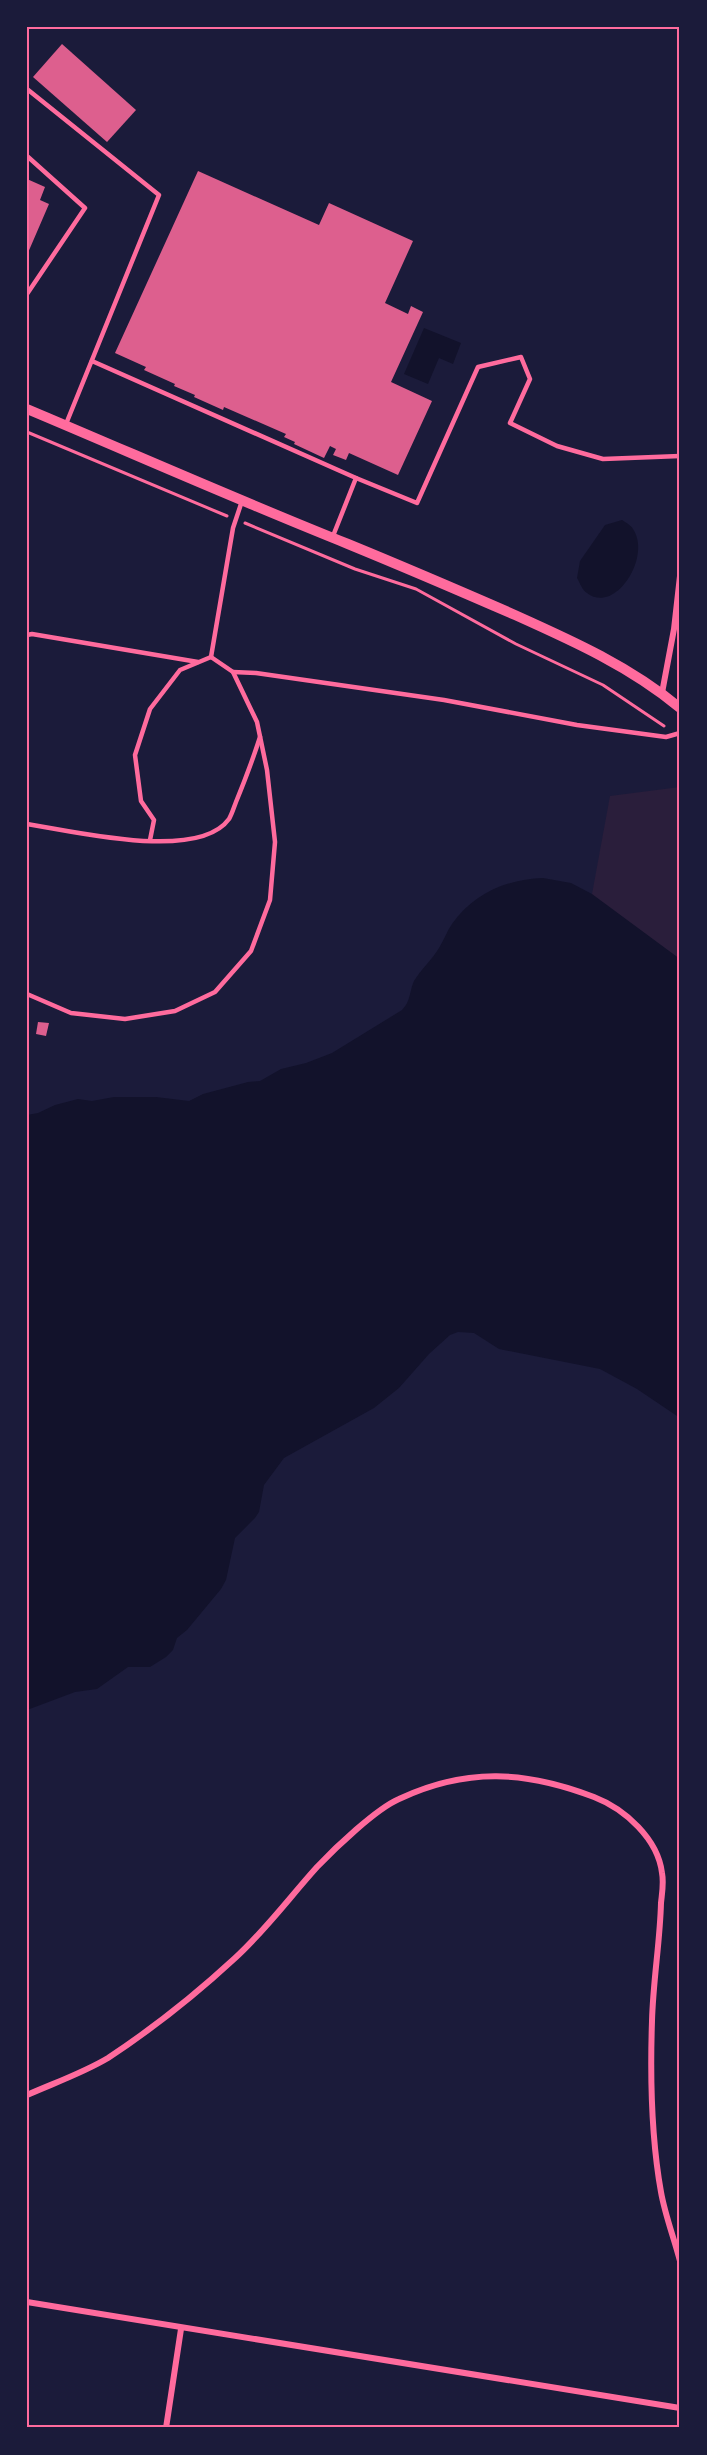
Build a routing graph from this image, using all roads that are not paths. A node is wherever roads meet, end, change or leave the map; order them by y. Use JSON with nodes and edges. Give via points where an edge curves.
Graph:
{"nodes":[{"id":1,"x":27,"y":89,"type":"edge"},
{"id":2,"x":27,"y":156,"type":"edge"},
{"id":3,"x":27,"y":294,"type":"edge"},
{"id":4,"x":92,"y":361,"type":"junction"},
{"id":5,"x":27,"y":409,"type":"edge"},
{"id":6,"x":66,"y":425,"type":"junction"},
{"id":7,"x":680,"y":456,"type":"edge"},
{"id":8,"x":356,"y":478,"type":"junction"},
{"id":9,"x":243,"y":501,"type":"junction"},
{"id":10,"x":332,"y":538,"type":"junction"},
{"id":11,"x":680,"y":576,"type":"edge"},
{"id":12,"x":27,"y":635,"type":"edge"},
{"id":13,"x":211,"y":657,"type":"junction"},
{"id":14,"x":198,"y":662,"type":"junction"},
{"id":15,"x":233,"y":672,"type":"junction"},
{"id":16,"x":662,"y":693,"type":"junction"},
{"id":17,"x":680,"y":708,"type":"edge"},
{"id":18,"x":677,"y":734,"type":"edge"},
{"id":19,"x":260,"y":736,"type":"junction"},
{"id":20,"x":27,"y":824,"type":"edge"},
{"id":21,"x":150,"y":840,"type":"junction"},
{"id":22,"x":27,"y":994,"type":"edge"},
{"id":23,"x":27,"y":2095,"type":"edge"},
{"id":24,"x":680,"y":2261,"type":"edge"},
{"id":25,"x":27,"y":2302,"type":"edge"},
{"id":26,"x":181,"y":2329,"type":"junction"},
{"id":27,"x":680,"y":2408,"type":"edge"},
{"id":28,"x":166,"y":2428,"type":"edge"}],
"edges":[{"from":1,"to":4,"type":"lane","via":[[159,195]]},
{"from":2,"to":3,"type":"lane","via":[[85,208]]},
{"from":4,"to":6,"type":"lane"},
{"from":4,"to":8,"type":"lane"},
{"from":5,"to":6,"type":"street"},
{"from":6,"to":9,"type":"street"},
{"from":7,"to":8,"type":"lane","via":[[603,459],[557,446],[510,423],[530,379],[521,357],[478,367],[417,503]]},
{"from":8,"to":10,"type":"lane"},
{"from":9,"to":10,"type":"street"},
{"from":9,"to":13,"type":"lane","via":[[235,519]]},
{"from":10,"to":16,"type":"street","via":[[570,639]]},
{"from":11,"to":16,"type":"street"},
{"from":12,"to":14,"type":"lane"},
{"from":13,"to":14,"type":"lane"},
{"from":13,"to":15,"type":"lane"},
{"from":14,"to":21,"type":"lane","via":[[180,670],[150,709],[135,754],[141,801],[154,820]]},
{"from":15,"to":18,"type":"lane","via":[[432,698],[576,725],[666,737]]},
{"from":15,"to":19,"type":"lane"},
{"from":16,"to":17,"type":"street"},
{"from":19,"to":21,"type":"lane","via":[[229,819],[207,836],[177,843]]},
{"from":19,"to":22,"type":"lane","via":[[275,842],[270,900],[250,951],[215,992],[175,1011],[125,1019],[71,1013]]},
{"from":20,"to":21,"type":"lane"},
{"from":23,"to":24,"type":"street","via":[[106,2059],[187,1999],[269,1925],[318,1866],[397,1799],[471,1777],[506,1775],[538,1779],[610,1803],[633,1821],[651,1845],[662,1872],[652,2020],[651,2123],[662,2195]]},
{"from":25,"to":26,"type":"street"},
{"from":26,"to":27,"type":"street"},
{"from":26,"to":28,"type":"street"}]}
